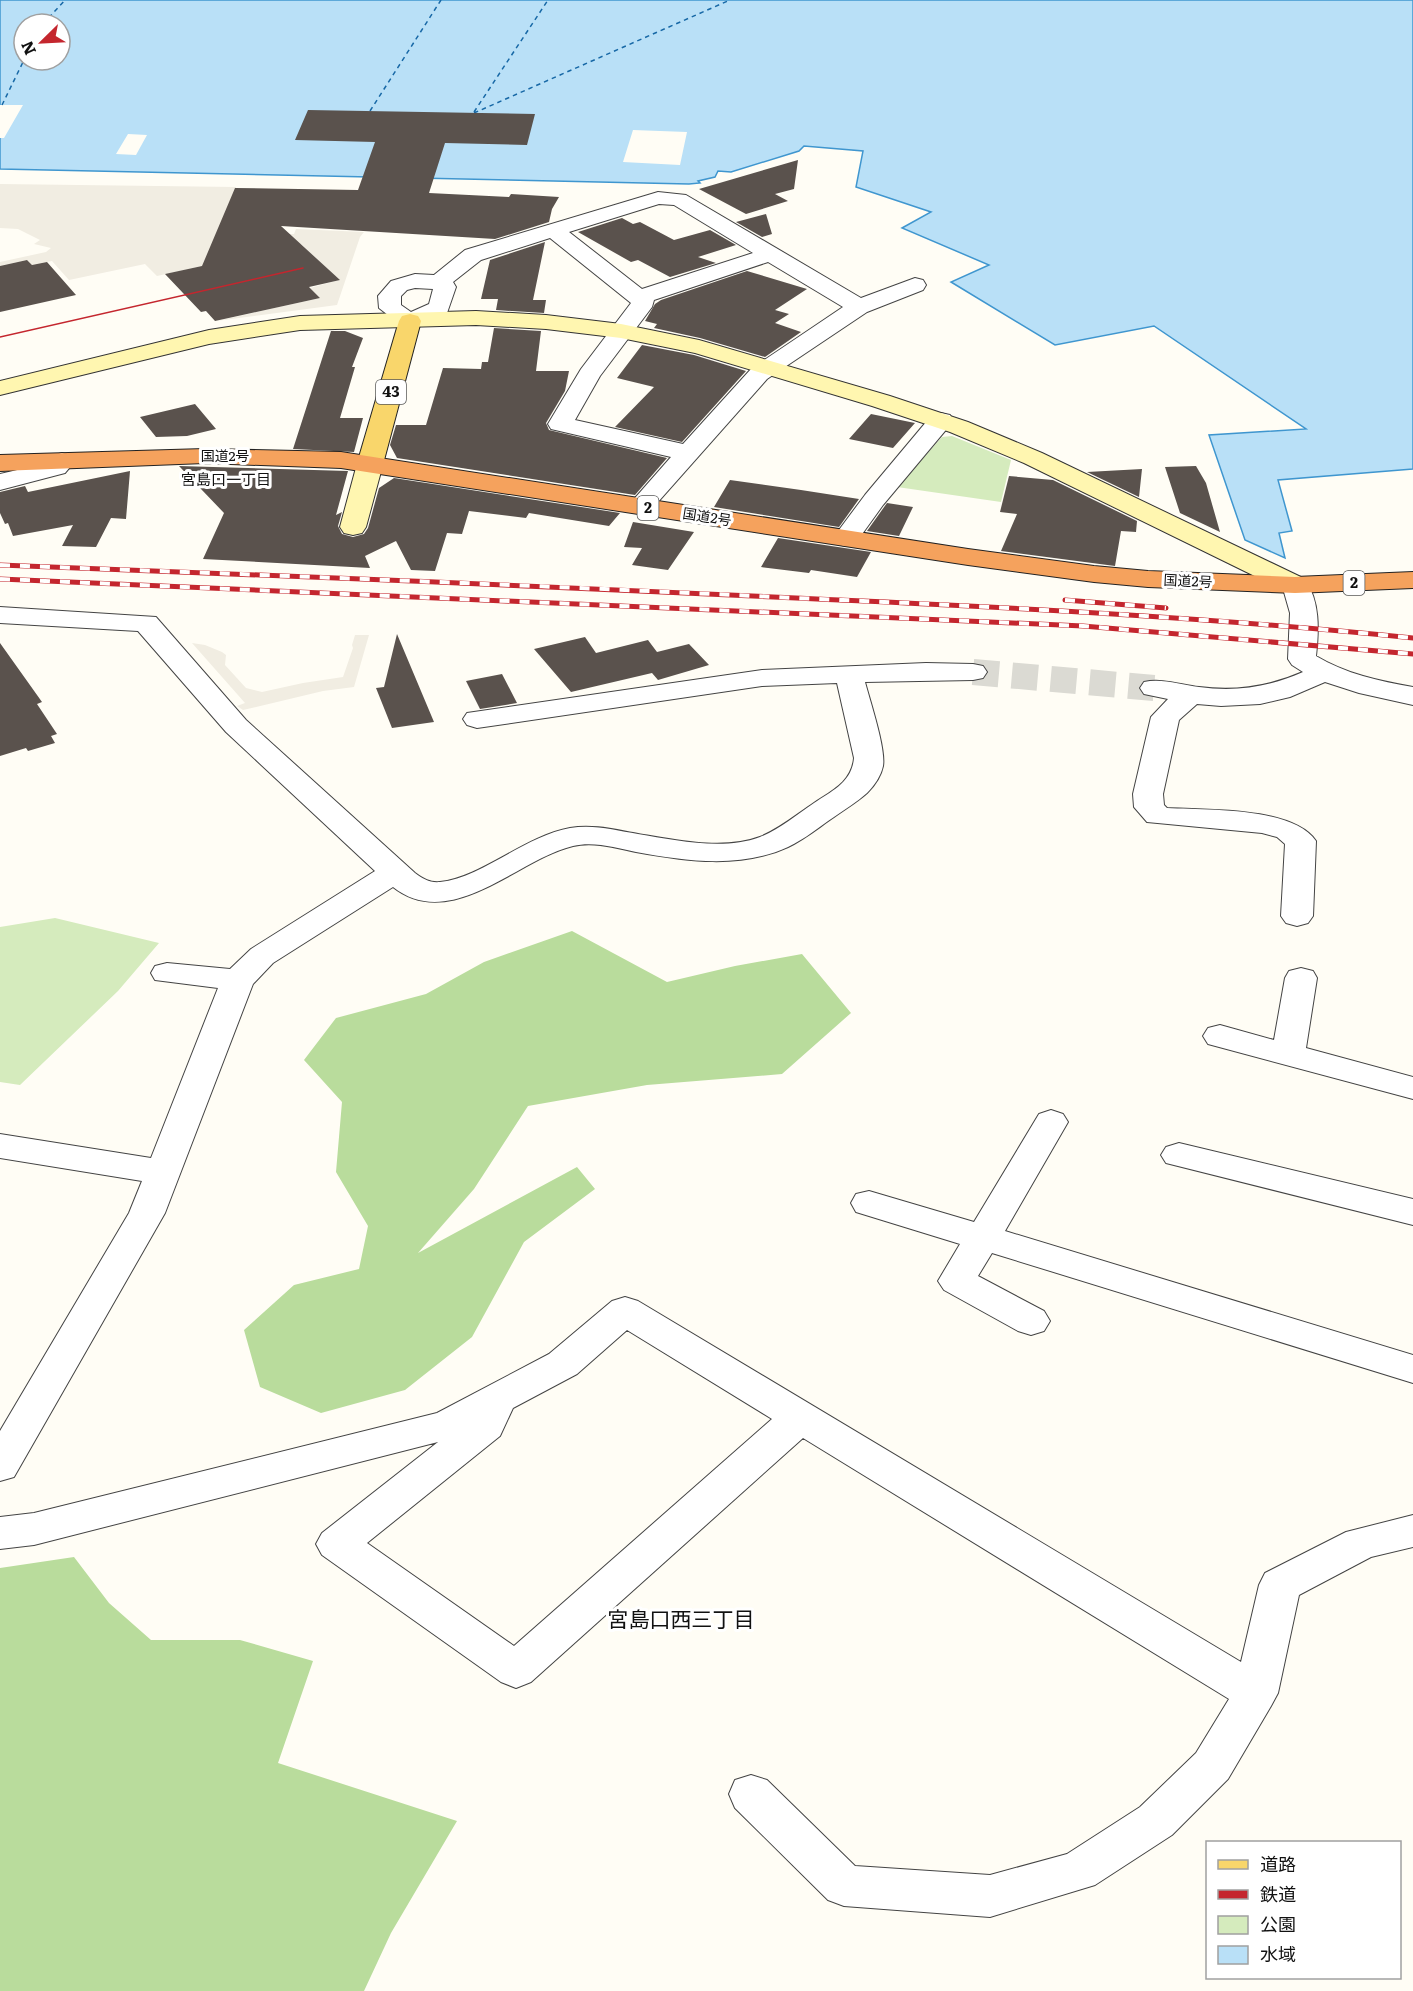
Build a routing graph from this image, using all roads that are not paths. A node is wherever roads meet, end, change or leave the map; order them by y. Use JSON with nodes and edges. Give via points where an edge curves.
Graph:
{"nodes":[{"id":1,"x":553,"y":230,"type":"junction"},
{"id":2,"x":770,"y":254,"type":"junction"},
{"id":3,"x":439,"y":282,"type":"junction"},
{"id":4,"x":915,"y":285,"type":"dead end"},
{"id":5,"x":639,"y":298,"type":"junction"},
{"id":6,"x":859,"y":307,"type":"junction"},
{"id":7,"x":410,"y":321,"type":"junction"},
{"id":8,"x":621,"y":331,"type":"junction"},
{"id":9,"x":769,"y":368,"type":"junction"},
{"id":10,"x":0,"y":388,"type":"edge"},
{"id":11,"x":941,"y":420,"type":"junction"},
{"id":12,"x":688,"y":453,"type":"junction"},
{"id":13,"x":62,"y":460,"type":"junction"},
{"id":14,"x":0,"y":463,"type":"edge"},
{"id":15,"x":370,"y":464,"type":"junction"},
{"id":16,"x":0,"y":482,"type":"edge"},
{"id":17,"x":641,"y":506,"type":"junction"},
{"id":18,"x":353,"y":527,"type":"dead end"},
{"id":19,"x":846,"y":538,"type":"junction"},
{"id":20,"x":1413,"y":580,"type":"edge"},
{"id":21,"x":1295,"y":585,"type":"junction"},
{"id":22,"x":0,"y":615,"type":"edge"},
{"id":23,"x":974,"y":672,"type":"tunnel mouth"},
{"id":24,"x":849,"y":673,"type":"junction"},
{"id":25,"x":1323,"y":673,"type":"junction"},
{"id":26,"x":1154,"y":688,"type":"tunnel mouth"},
{"id":27,"x":1190,"y":695,"type":"junction"},
{"id":28,"x":1413,"y":696,"type":"edge"},
{"id":29,"x":477,"y":719,"type":"dead end"},
{"id":30,"x":395,"y":872,"type":"junction"},
{"id":31,"x":1297,"y":916,"type":"dead end"},
{"id":32,"x":167,"y":973,"type":"dead end"},
{"id":33,"x":1300,"y":978,"type":"dead end"},
{"id":34,"x":238,"y":980,"type":"junction"},
{"id":35,"x":1220,"y":1036,"type":"dead end"},
{"id":36,"x":1288,"y":1054,"type":"junction"},
{"id":37,"x":1413,"y":1088,"type":"edge"},
{"id":38,"x":1051,"y":1122,"type":"dead end"},
{"id":39,"x":0,"y":1146,"type":"edge"},
{"id":40,"x":1179,"y":1155,"type":"dead end"},
{"id":41,"x":163,"y":1172,"type":"junction"},
{"id":42,"x":869,"y":1203,"type":"dead end"},
{"id":43,"x":1413,"y":1212,"type":"edge"},
{"id":44,"x":982,"y":1237,"type":"junction"},
{"id":45,"x":1031,"y":1321,"type":"dead end"},
{"id":46,"x":1413,"y":1369,"type":"edge"},
{"id":47,"x":497,"y":1399,"type":"junction"},
{"id":48,"x":799,"y":1418,"type":"junction"},
{"id":49,"x":0,"y":1466,"type":"edge"},
{"id":50,"x":1413,"y":1530,"type":"edge"},
{"id":51,"x":0,"y":1533,"type":"edge"},
{"id":52,"x":1256,"y":1693,"type":"junction"},
{"id":53,"x":751,"y":1794,"type":"dead end"}],
"edges":[{"from":1,"to":2,"type":"street","via":[[658,198],[679,199]]},
{"from":1,"to":3,"type":"street","via":[[473,255]]},
{"from":1,"to":5,"type":"street"},
{"from":2,"to":5,"type":"street"},
{"from":2,"to":6,"type":"street"},
{"from":3,"to":7,"type":"street","via":[[445,287],[439,308]]},
{"from":3,"to":7,"type":"street","via":[[403,282],[391,291],[390,308]]},
{"from":4,"to":6,"type":"street"},
{"from":5,"to":8,"type":"street","via":[[644,302]]},
{"from":6,"to":9,"type":"street"},
{"from":7,"to":8,"type":"street","via":[[513,319]]},
{"from":7,"to":10,"type":"street","via":[[348,320],[254,329]]},
{"from":7,"to":15,"type":"main road","number":"43"},
{"from":8,"to":9,"type":"street","via":[[671,340]]},
{"from":8,"to":12,"type":"street","via":[[589,374],[560,424]]},
{"from":9,"to":11,"type":"street"},
{"from":9,"to":12,"type":"street","via":[[759,374]]},
{"from":11,"to":19,"type":"street"},
{"from":11,"to":21,"type":"street","via":[[1033,458]]},
{"from":12,"to":17,"type":"street"},
{"from":13,"to":14,"type":"highway","name":"国道2号","number":"2"},
{"from":13,"to":15,"type":"highway","name":"国道2号","number":"2","via":[[228,456]]},
{"from":13,"to":16,"type":"street","via":[[56,468]]},
{"from":15,"to":17,"type":"highway","name":"国道2号","number":"2"},
{"from":15,"to":18,"type":"street"},
{"from":17,"to":19,"type":"highway","name":"国道2号","number":"2"},
{"from":19,"to":21,"type":"highway","name":"国道2号","number":"2","via":[[1120,577]]},
{"from":20,"to":21,"type":"highway","name":"国道2号","number":"2"},
{"from":21,"to":25,"type":"street","via":[[1304,604],[1302,659]]},
{"from":22,"to":30,"type":"street","via":[[146,623],[236,726]]},
{"from":23,"to":24,"type":"street"},
{"from":24,"to":29,"type":"street","via":[[762,678]]},
{"from":24,"to":30,"type":"street","via":[[869,769],[854,788],[770,843],[722,853],[595,836],[569,837],[442,892],[422,890],[406,883]]},
{"from":25,"to":27,"type":"street","via":[[1296,687],[1266,695]]},
{"from":25,"to":28,"type":"street","via":[[1368,688]]},
{"from":26,"to":27,"type":"street"},
{"from":27,"to":31,"type":"street","via":[[1165,717],[1148,795],[1149,807],[1158,816],[1265,824],[1288,831],[1301,842]]},
{"from":30,"to":34,"type":"street","via":[[262,956]]},
{"from":32,"to":34,"type":"street"},
{"from":33,"to":36,"type":"street"},
{"from":34,"to":41,"type":"street"},
{"from":35,"to":36,"type":"street"},
{"from":36,"to":37,"type":"street"},
{"from":38,"to":44,"type":"street"},
{"from":39,"to":41,"type":"street"},
{"from":40,"to":43,"type":"street"},
{"from":41,"to":49,"type":"street","via":[[147,1213]]},
{"from":42,"to":44,"type":"street"},
{"from":44,"to":45,"type":"street","via":[[957,1281]]},
{"from":44,"to":46,"type":"street"},
{"from":47,"to":48,"type":"street","via":[[563,1364],[626,1311]]},
{"from":47,"to":48,"type":"street","via":[[486,1426],[338,1544],[516,1670]]},
{"from":47,"to":51,"type":"street","via":[[448,1425],[34,1530]]},
{"from":48,"to":52,"type":"street"},
{"from":50,"to":52,"type":"street","via":[[1360,1543],[1280,1585]]},
{"from":52,"to":53,"type":"street","via":[[1212,1766],[1156,1821],[1079,1871],[990,1896],[844,1886]]}]}
